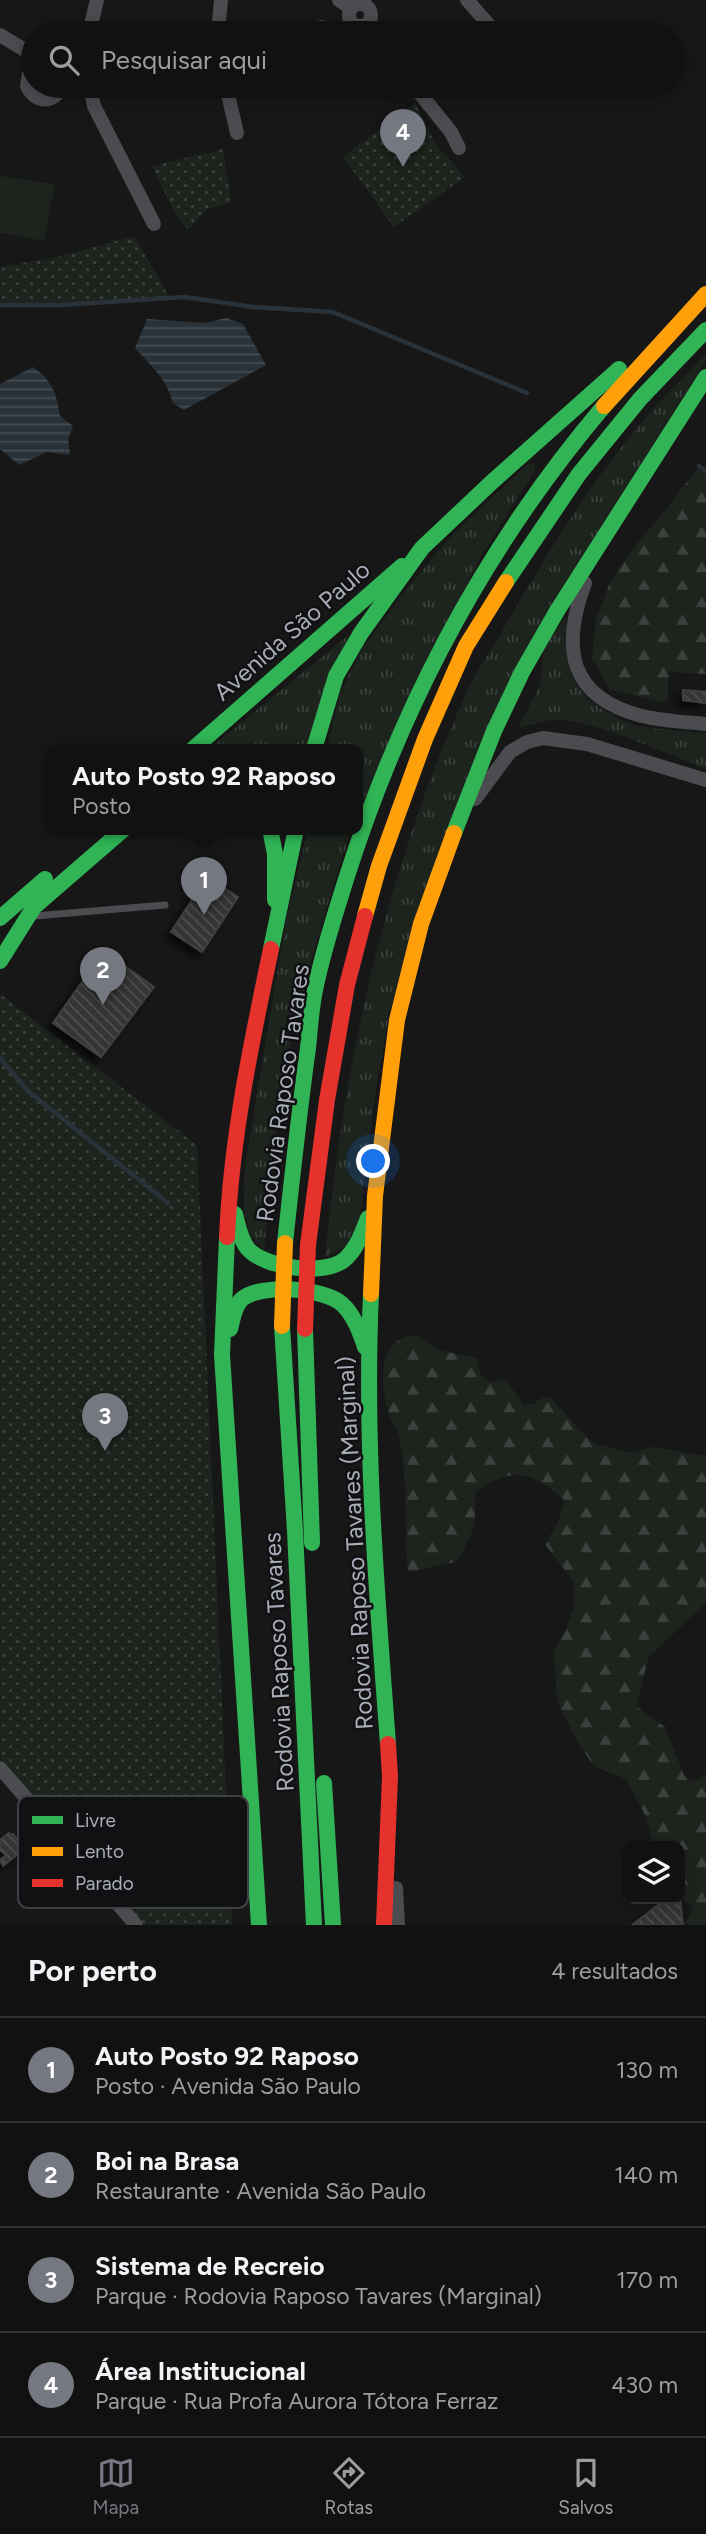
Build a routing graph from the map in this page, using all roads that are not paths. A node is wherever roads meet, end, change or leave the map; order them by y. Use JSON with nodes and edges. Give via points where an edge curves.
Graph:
{"nodes":[{"id":1,"x":97,"y":0,"type":"edge"},
{"id":2,"x":221,"y":0,"type":"edge"},
{"id":3,"x":467,"y":0,"type":"edge"},
{"id":4,"x":345,"y":4,"type":"edge"},
{"id":5,"x":371,"y":4,"type":"edge"},
{"id":6,"x":92,"y":21,"type":"edge"},
{"id":7,"x":219,"y":21,"type":"edge"},
{"id":8,"x":351,"y":21,"type":"edge"},
{"id":9,"x":485,"y":21,"type":"edge"},
{"id":10,"x":0,"y":35,"type":"edge"},
{"id":11,"x":21,"y":48,"type":"edge"},
{"id":12,"x":92,"y":98,"type":"edge"},
{"id":13,"x":229,"y":98,"type":"edge"},
{"id":14,"x":424,"y":98,"type":"edge"},
{"id":15,"x":237,"y":133,"type":"dead end"},
{"id":16,"x":458,"y":148,"type":"dead end"},
{"id":17,"x":154,"y":224,"type":"dead end"},
{"id":18,"x":706,"y":293,"type":"edge"},
{"id":19,"x":706,"y":330,"type":"edge"},
{"id":20,"x":706,"y":377,"type":"edge"},
{"id":21,"x":601,"y":538,"type":"junction"},
{"id":22,"x":422,"y":548,"type":"junction"},
{"id":23,"x":706,"y":724,"type":"edge"},
{"id":24,"x":199,"y":744,"type":"edge"},
{"id":25,"x":316,"y":744,"type":"edge"},
{"id":26,"x":706,"y":780,"type":"edge"},
{"id":27,"x":459,"y":820,"type":"junction"},
{"id":28,"x":363,"y":831,"type":"edge"},
{"id":29,"x":95,"y":835,"type":"edge"},
{"id":30,"x":117,"y":835,"type":"edge"},
{"id":31,"x":271,"y":835,"type":"edge"},
{"id":32,"x":295,"y":835,"type":"edge"},
{"id":33,"x":362,"y":835,"type":"edge"},
{"id":34,"x":165,"y":905,"type":"dead end"},
{"id":35,"x":27,"y":917,"type":"junction"},
{"id":36,"x":0,"y":918,"type":"edge"},
{"id":37,"x":275,"y":926,"type":"junction"},
{"id":38,"x":0,"y":961,"type":"edge"},
{"id":39,"x":229,"y":1193,"type":"junction"},
{"id":40,"x":375,"y":1196,"type":"junction"},
{"id":41,"x":222,"y":1355,"type":"junction"},
{"id":42,"x":369,"y":1358,"type":"junction"},
{"id":43,"x":313,"y":1553,"type":"dead end"},
{"id":44,"x":323,"y":1761,"type":"dead end"},
{"id":45,"x":0,"y":1768,"type":"edge"},
{"id":46,"x":390,"y":1776,"type":"junction"},
{"id":47,"x":24,"y":1796,"type":"edge"},
{"id":48,"x":121,"y":1908,"type":"edge"},
{"id":49,"x":136,"y":1925,"type":"edge"},
{"id":50,"x":260,"y":1925,"type":"edge"},
{"id":51,"x":314,"y":1925,"type":"edge"},
{"id":52,"x":333,"y":1925,"type":"edge"},
{"id":53,"x":384,"y":1925,"type":"edge"},
{"id":54,"x":398,"y":1925,"type":"edge"}],
"edges":[{"from":1,"to":6,"type":"street"},
{"from":2,"to":7,"type":"street"},
{"from":3,"to":9,"type":"street"},
{"from":4,"to":5,"type":"street"},
{"from":4,"to":8,"type":"street"},
{"from":10,"to":11,"type":"street"},
{"from":12,"to":17,"type":"street"},
{"from":13,"to":15,"type":"street"},
{"from":14,"to":16,"type":"street"},
{"from":18,"to":22,"type":"main road"},
{"from":18,"to":28,"type":"main road","name":"Rodovia Raposo Tavares","bridge":true,"via":[[622,384],[557,464],[498,549],[444,638],[400,732]]},
{"from":19,"to":43,"type":"main road","name":"Rodovia Raposo Tavares","bridge":true,"via":[[640,399],[579,474],[466,646],[425,739],[379,866],[347,985],[308,1245],[305,1329]]},
{"from":20,"to":21,"type":"main road","name":"Rodovia Raposo Tavares (Marginal)"},
{"from":21,"to":23,"type":"street","via":[[574,625],[578,676],[592,691],[626,711]]},
{"from":21,"to":27,"type":"main road","name":"Rodovia Raposo Tavares (Marginal)","via":[[522,672]]},
{"from":22,"to":24,"type":"main road","name":"Avenida São Paulo"},
{"from":22,"to":25,"type":"main road","via":[[336,676]]},
{"from":26,"to":27,"type":"street","via":[[587,744],[543,738],[510,752]]},
{"from":27,"to":40,"type":"main road","name":"Rodovia Raposo Tavares (Marginal)","via":[[421,924],[397,1020]]},
{"from":29,"to":36,"type":"main road"},
{"from":30,"to":35,"type":"main road"},
{"from":31,"to":37,"type":"main road"},
{"from":32,"to":37,"type":"main road"},
{"from":33,"to":51,"type":"main road","name":"Rodovia Raposo Tavares","bridge":true,"via":[[317,980],[285,1243],[282,1326]]},
{"from":34,"to":35,"type":"lane"},
{"from":35,"to":38,"type":"main road"},
{"from":37,"to":39,"type":"main road","via":[[246,1069]]},
{"from":39,"to":40,"type":"main road","via":[[246,1250],[270,1264],[329,1269],[352,1254]]},
{"from":39,"to":41,"type":"main road"},
{"from":40,"to":42,"type":"main road","name":"Rodovia Raposo Tavares (Marginal)"},
{"from":41,"to":42,"type":"main road","via":[[237,1305],[252,1293],[270,1290],[324,1294],[338,1301],[350,1313]]},
{"from":41,"to":50,"type":"main road"},
{"from":42,"to":46,"type":"main road","name":"Rodovia Raposo Tavares (Marginal)","via":[[372,1515]]},
{"from":44,"to":52,"type":"main road","name":"Rodovia Raposo Tavares"},
{"from":45,"to":47,"type":"street"},
{"from":46,"to":53,"type":"main road","name":"Rodovia Raposo Tavares (Marginal)"},
{"from":46,"to":54,"type":"street","name":"Rodovia Raposo Tavares (Marginal)"},
{"from":48,"to":49,"type":"street"}]}
